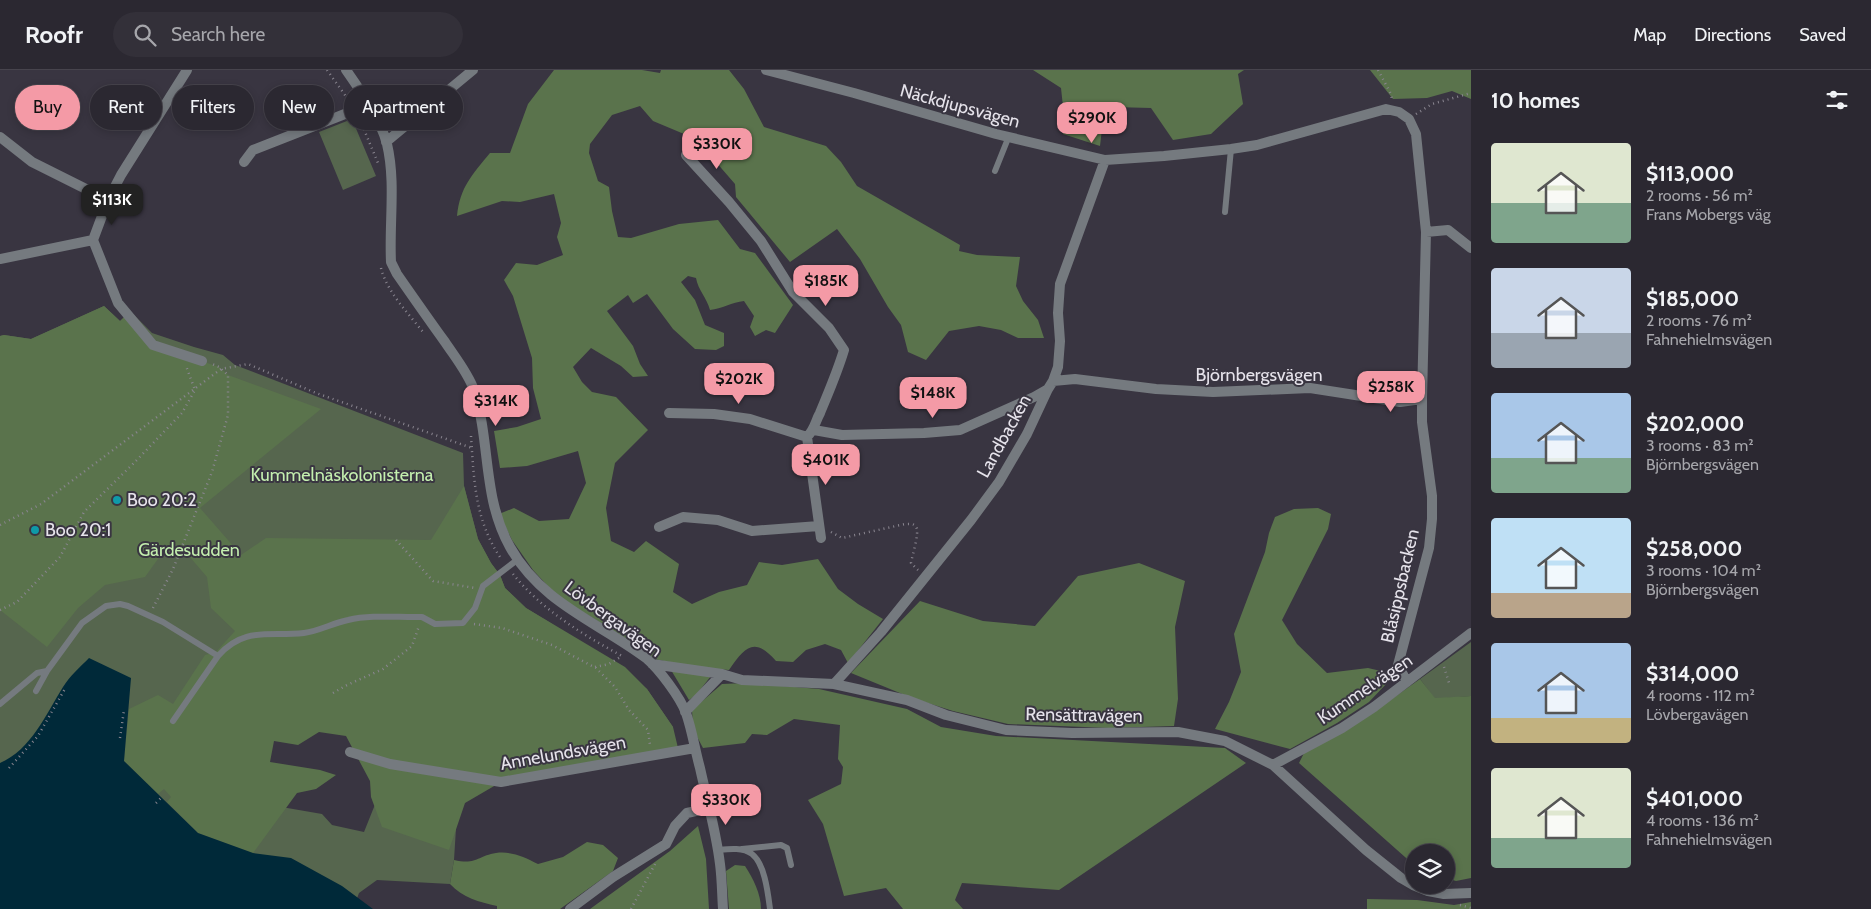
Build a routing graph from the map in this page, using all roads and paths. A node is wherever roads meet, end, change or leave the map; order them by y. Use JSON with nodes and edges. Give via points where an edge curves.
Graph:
{"nodes":[{"id":1,"x":187,"y":70,"type":"edge"},
{"id":2,"x":346,"y":70,"type":"edge"},
{"id":3,"x":473,"y":70,"type":"edge"},
{"id":4,"x":766,"y":70,"type":"edge"},
{"id":5,"x":1378,"y":70,"type":"edge"},
{"id":6,"x":356,"y":85,"type":"edge"},
{"id":7,"x":1471,"y":93,"type":"edge"},
{"id":8,"x":1394,"y":110,"type":"junction"},
{"id":9,"x":344,"y":115,"type":"edge"},
{"id":10,"x":1409,"y":119,"type":"junction"},
{"id":11,"x":380,"y":130,"type":"edge"},
{"id":12,"x":1009,"y":136,"type":"junction"},
{"id":13,"x":0,"y":138,"type":"edge"},
{"id":14,"x":386,"y":142,"type":"junction"},
{"id":15,"x":1230,"y":150,"type":"junction"},
{"id":16,"x":686,"y":155,"type":"dead end"},
{"id":17,"x":1105,"y":160,"type":"junction"},
{"id":18,"x":244,"y":162,"type":"dead end"},
{"id":19,"x":995,"y":170,"type":"dead end"},
{"id":20,"x":108,"y":200,"type":"junction"},
{"id":21,"x":1225,"y":212,"type":"dead end"},
{"id":22,"x":1426,"y":232,"type":"junction"},
{"id":23,"x":93,"y":240,"type":"junction"},
{"id":24,"x":1471,"y":248,"type":"edge"},
{"id":25,"x":0,"y":259,"type":"edge"},
{"id":26,"x":181,"y":354,"type":"junction"},
{"id":27,"x":202,"y":361,"type":"joint"},
{"id":28,"x":221,"y":369,"type":"junction"},
{"id":29,"x":1050,"y":385,"type":"junction"},
{"id":30,"x":195,"y":390,"type":"junction"},
{"id":31,"x":1422,"y":399,"type":"junction"},
{"id":32,"x":669,"y":413,"type":"dead end"},
{"id":33,"x":811,"y":433,"type":"junction"},
{"id":34,"x":472,"y":448,"type":"dead end"},
{"id":35,"x":0,"y":525,"type":"edge"},
{"id":36,"x":819,"y":526,"type":"junction"},
{"id":37,"x":659,"y":527,"type":"dead end"},
{"id":38,"x":821,"y":538,"type":"dead end"},
{"id":39,"x":396,"y":540,"type":"dead end"},
{"id":40,"x":518,"y":560,"type":"junction"},
{"id":41,"x":925,"y":576,"type":"junction"},
{"id":42,"x":481,"y":589,"type":"junction"},
{"id":43,"x":0,"y":610,"type":"edge"},
{"id":44,"x":149,"y":616,"type":"junction"},
{"id":45,"x":422,"y":617,"type":"junction"},
{"id":46,"x":463,"y":623,"type":"junction"},
{"id":47,"x":1471,"y":633,"type":"edge"},
{"id":48,"x":1445,"y":653,"type":"junction"},
{"id":49,"x":218,"y":656,"type":"junction"},
{"id":50,"x":649,"y":661,"type":"junction"},
{"id":51,"x":594,"y":667,"type":"junction"},
{"id":52,"x":47,"y":671,"type":"junction"},
{"id":53,"x":722,"y":674,"type":"junction"},
{"id":54,"x":1407,"y":682,"type":"junction"},
{"id":55,"x":834,"y":684,"type":"junction"},
{"id":56,"x":1450,"y":686,"type":"dead end"},
{"id":57,"x":66,"y":687,"type":"dead end"},
{"id":58,"x":36,"y":691,"type":"dead end"},
{"id":59,"x":333,"y":692,"type":"dead end"},
{"id":60,"x":0,"y":704,"type":"edge"},
{"id":61,"x":124,"y":710,"type":"dead end"},
{"id":62,"x":686,"y":712,"type":"junction"},
{"id":63,"x":173,"y":721,"type":"dead end"},
{"id":64,"x":120,"y":738,"type":"dead end"},
{"id":65,"x":695,"y":748,"type":"junction"},
{"id":66,"x":350,"y":752,"type":"dead end"},
{"id":67,"x":651,"y":755,"type":"junction"},
{"id":68,"x":1273,"y":765,"type":"junction"},
{"id":69,"x":9,"y":768,"type":"dead end"},
{"id":70,"x":162,"y":797,"type":"dead end"},
{"id":71,"x":156,"y":803,"type":"dead end"},
{"id":72,"x":709,"y":808,"type":"junction"},
{"id":73,"x":718,"y":850,"type":"junction"},
{"id":74,"x":741,"y":850,"type":"junction"},
{"id":75,"x":657,"y":861,"type":"dead end"},
{"id":76,"x":791,"y":865,"type":"dead end"},
{"id":77,"x":1471,"y":893,"type":"edge"},
{"id":78,"x":570,"y":909,"type":"edge"},
{"id":79,"x":631,"y":909,"type":"edge"},
{"id":80,"x":723,"y":909,"type":"edge"},
{"id":81,"x":770,"y":909,"type":"edge"}],
"edges":[{"from":1,"to":20,"type":"street"},
{"from":2,"to":6,"type":"street","name":"Lövbergavägen"},
{"from":3,"to":14,"type":"street"},
{"from":4,"to":12,"type":"street","name":"Näckdjupsvägen"},
{"from":5,"to":8,"type":"path","via":[[1392,94]]},
{"from":7,"to":10,"type":"path","via":[[1432,104]]},
{"from":8,"to":10,"type":"street"},
{"from":8,"to":15,"type":"street","name":"Näckdjupsvägen","via":[[1370,112]]},
{"from":9,"to":18,"type":"street","via":[[253,150]]},
{"from":10,"to":22,"type":"street","via":[[1416,134]]},
{"from":11,"to":14,"type":"street","name":"Lövbergavägen"},
{"from":12,"to":17,"type":"street","name":"Näckdjupsvägen"},
{"from":12,"to":19,"type":"lane"},
{"from":13,"to":20,"type":"street","via":[[32,162]]},
{"from":14,"to":40,"type":"street","name":"Lövbergavägen","via":[[392,174],[391,262],[474,389],[495,512]]},
{"from":15,"to":17,"type":"street","name":"Näckdjupsvägen"},
{"from":15,"to":21,"type":"lane"},
{"from":16,"to":33,"type":"street","via":[[761,241],[793,292],[829,328],[844,350],[836,379]]},
{"from":17,"to":29,"type":"street","name":"Landbacken","via":[[1060,284],[1058,367]]},
{"from":20,"to":23,"type":"street"},
{"from":22,"to":24,"type":"street","via":[[1448,230]]},
{"from":22,"to":31,"type":"street"},
{"from":23,"to":25,"type":"street"},
{"from":23,"to":26,"type":"street","via":[[118,303],[153,345]]},
{"from":26,"to":27,"type":"street"},
{"from":26,"to":30,"type":"path"},
{"from":27,"to":28,"type":"path"},
{"from":28,"to":30,"type":"path"},
{"from":28,"to":34,"type":"path","via":[[248,364],[316,394]]},
{"from":28,"to":44,"type":"path","via":[[228,375],[228,415],[212,472],[173,569]]},
{"from":29,"to":31,"type":"street","name":"Björnbergsvägen","via":[[1074,379],[1156,389],[1213,392],[1310,388],[1400,402]]},
{"from":29,"to":33,"type":"street","name":"Björnbergsvägen","via":[[1034,397],[960,430],[842,435]]},
{"from":29,"to":41,"type":"street","name":"Landbacken","via":[[999,482]]},
{"from":30,"to":35,"type":"path","via":[[41,504]]},
{"from":30,"to":43,"type":"path","via":[[182,413],[84,512],[60,557],[17,602]]},
{"from":31,"to":54,"type":"street","name":"Blåsippsbacken","via":[[1432,519],[1429,548],[1398,665]]},
{"from":32,"to":33,"type":"street","name":"Björnbergsvägen","via":[[750,418]]},
{"from":33,"to":36,"type":"street"},
{"from":36,"to":37,"type":"street","via":[[752,531],[718,520],[683,517]]},
{"from":36,"to":38,"type":"street"},
{"from":36,"to":41,"type":"path","via":[[825,526],[842,538],[913,524],[918,532],[911,563]]},
{"from":39,"to":42,"type":"path","via":[[433,581]]},
{"from":40,"to":42,"type":"lane"},
{"from":40,"to":50,"type":"street","name":"Lövbergavägen","via":[[562,605]]},
{"from":41,"to":55,"type":"street","name":"Landbacken"},
{"from":42,"to":46,"type":"lane","via":[[475,608]]},
{"from":44,"to":49,"type":"lane"},
{"from":44,"to":52,"type":"lane","via":[[120,604],[106,606],[82,623]]},
{"from":45,"to":46,"type":"lane","via":[[435,624]]},
{"from":45,"to":49,"type":"lane","via":[[351,619],[306,633],[250,635],[226,647]]},
{"from":45,"to":59,"type":"path","via":[[412,646],[383,669]]},
{"from":46,"to":51,"type":"path","via":[[502,628],[544,642]]},
{"from":47,"to":48,"type":"street","name":"Kummelvägen"},
{"from":48,"to":54,"type":"street","name":"Kummelvägen"},
{"from":48,"to":56,"type":"path","via":[[1444,671]]},
{"from":49,"to":63,"type":"lane"},
{"from":50,"to":51,"type":"path","via":[[622,656],[609,664]]},
{"from":50,"to":53,"type":"street","name":"Rensättravägen"},
{"from":50,"to":62,"type":"street","name":"Lövbergavägen"},
{"from":51,"to":67,"type":"path","via":[[615,687],[629,710],[648,730]]},
{"from":52,"to":58,"type":"lane"},
{"from":52,"to":60,"type":"lane","via":[[37,673]]},
{"from":53,"to":55,"type":"street","name":"Rensättravägen","via":[[742,680]]},
{"from":53,"to":62,"type":"street"},
{"from":54,"to":68,"type":"street","name":"Kummelvägen","via":[[1342,728]]},
{"from":55,"to":68,"type":"street","name":"Rensättravägen","via":[[908,700],[946,715],[1006,730],[1178,732],[1225,741]]},
{"from":57,"to":69,"type":"path","via":[[38,736]]},
{"from":61,"to":64,"type":"path"},
{"from":62,"to":65,"type":"street","name":"Lövbergavägen"},
{"from":65,"to":67,"type":"street","name":"Annelundsvägen"},
{"from":65,"to":72,"type":"street","name":"Lövbergavägen"},
{"from":66,"to":67,"type":"street","name":"Annelundsvägen","via":[[390,764],[501,782]]},
{"from":68,"to":77,"type":"street","name":"Rensättravägen","via":[[1401,878],[1444,894]]},
{"from":70,"to":71,"type":"path"},
{"from":72,"to":73,"type":"street","name":"Lövbergavägen"},
{"from":72,"to":78,"type":"street","via":[[687,813],[666,844]]},
{"from":73,"to":74,"type":"lane"},
{"from":73,"to":80,"type":"street","name":"Lövbergavägen"},
{"from":74,"to":76,"type":"lane","via":[[781,844],[787,848]]},
{"from":74,"to":81,"type":"lane","via":[[752,854],[760,865]]},
{"from":75,"to":79,"type":"path"}]}
